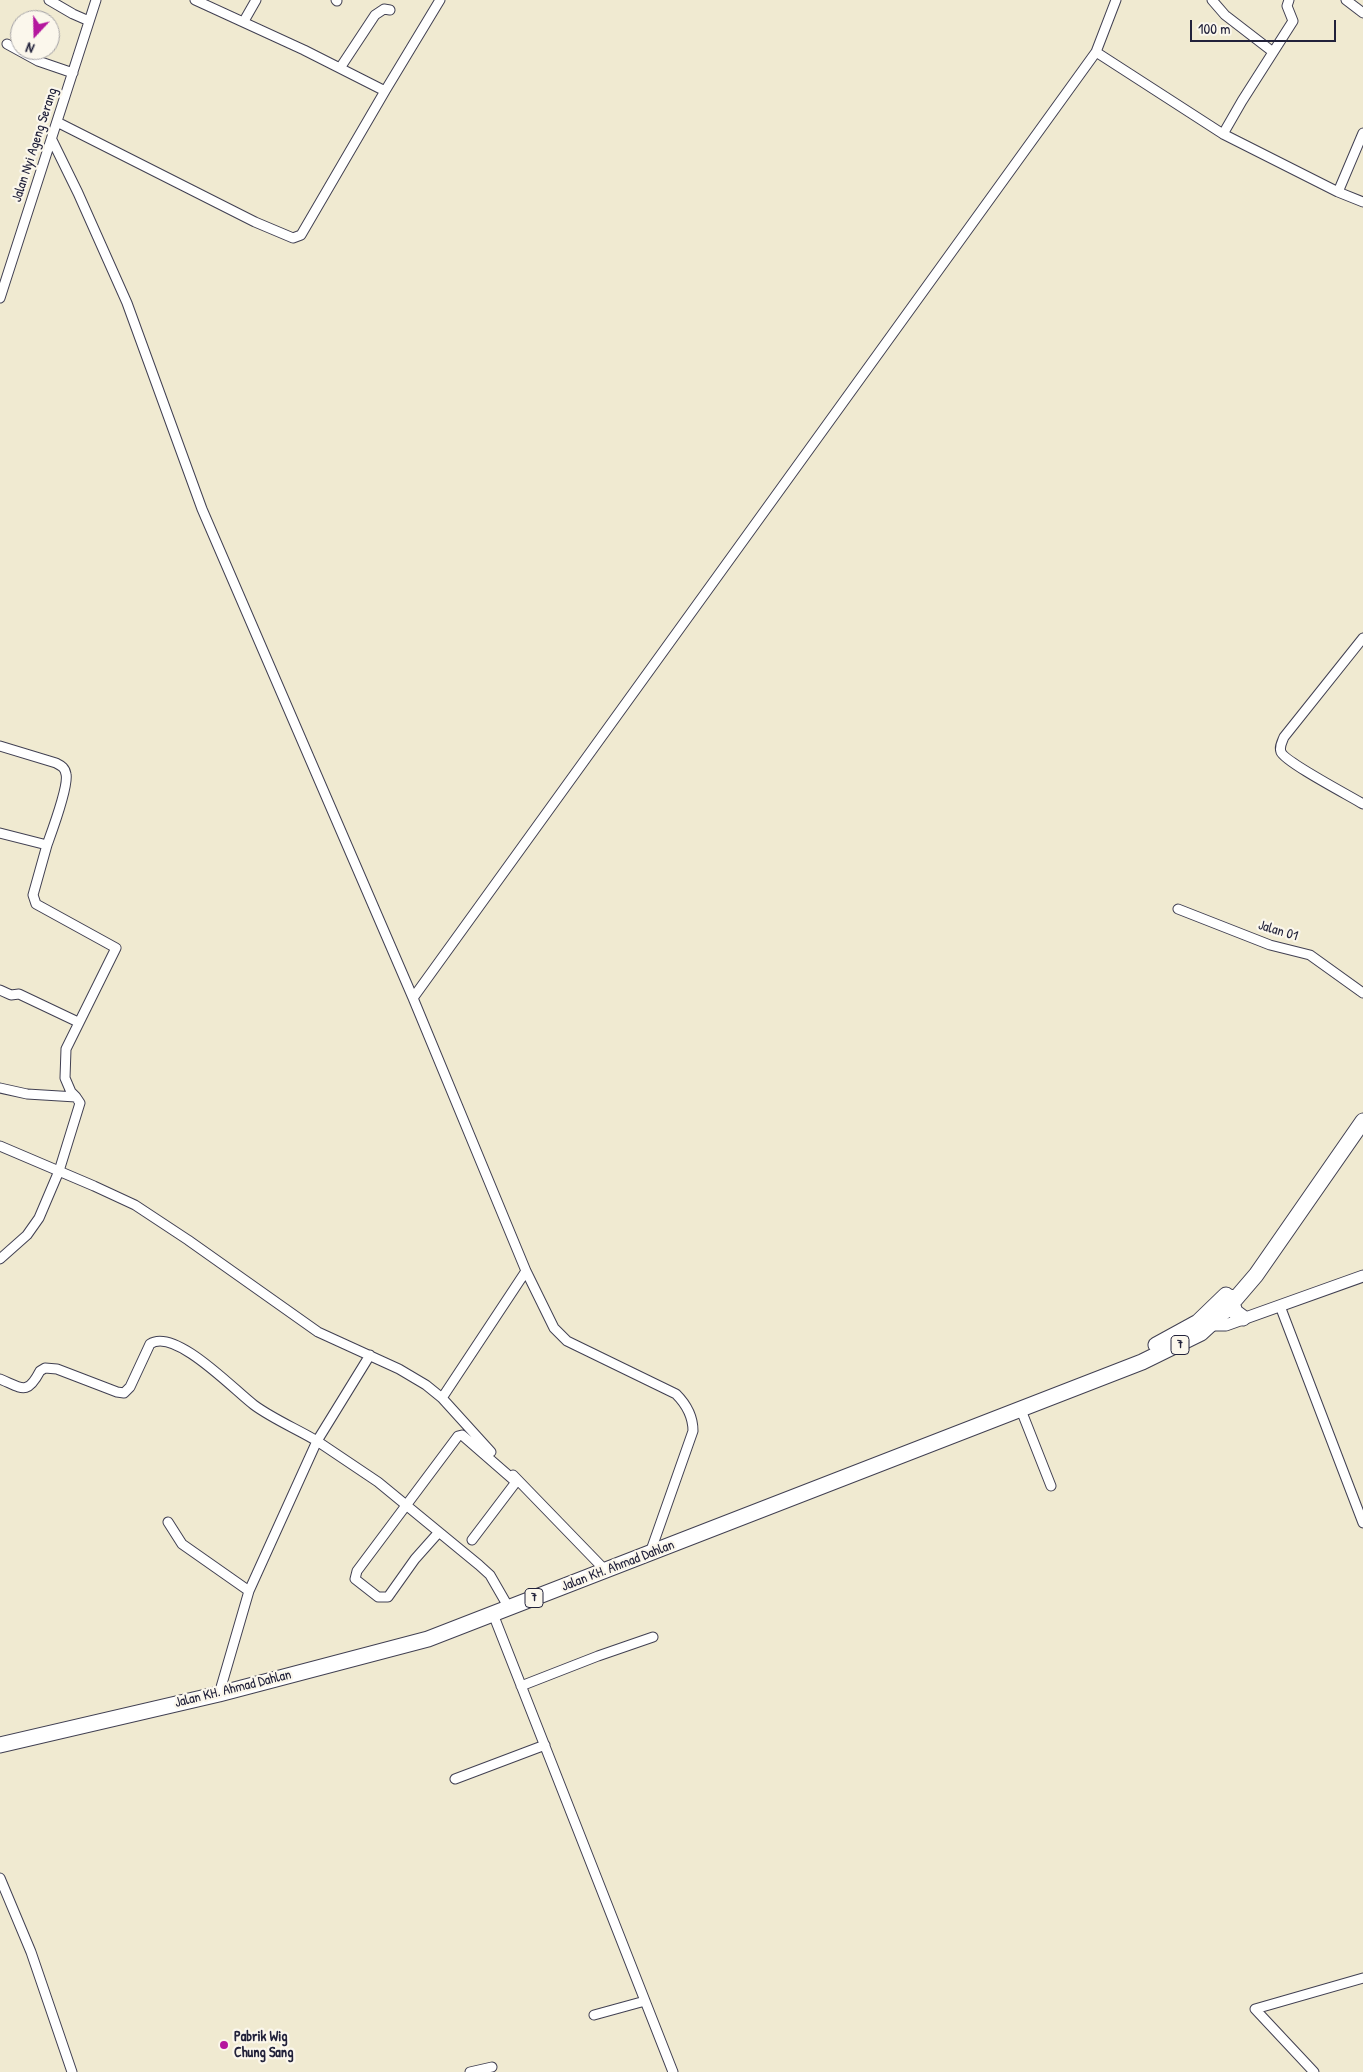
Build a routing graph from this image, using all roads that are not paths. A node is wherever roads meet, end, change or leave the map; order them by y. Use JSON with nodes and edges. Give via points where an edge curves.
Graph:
{"nodes":[{"id":1,"x":49,"y":0,"type":"edge"},
{"id":2,"x":96,"y":0,"type":"edge"},
{"id":3,"x":195,"y":0,"type":"edge"},
{"id":4,"x":256,"y":0,"type":"edge"},
{"id":5,"x":440,"y":0,"type":"edge"},
{"id":6,"x":1116,"y":0,"type":"edge"},
{"id":7,"x":1212,"y":0,"type":"edge"},
{"id":8,"x":1289,"y":0,"type":"edge"},
{"id":9,"x":1346,"y":0,"type":"edge"},
{"id":10,"x":390,"y":10,"type":"dead end"},
{"id":11,"x":1363,"y":13,"type":"edge"},
{"id":12,"x":89,"y":21,"type":"junction"},
{"id":13,"x":244,"y":22,"type":"junction"},
{"id":14,"x":7,"y":44,"type":"dead end"},
{"id":15,"x":1096,"y":52,"type":"junction"},
{"id":16,"x":1273,"y":52,"type":"junction"},
{"id":17,"x":340,"y":68,"type":"junction"},
{"id":18,"x":73,"y":72,"type":"junction"},
{"id":19,"x":385,"y":91,"type":"junction"},
{"id":20,"x":57,"y":122,"type":"junction"},
{"id":21,"x":1363,"y":133,"type":"edge"},
{"id":22,"x":1223,"y":134,"type":"junction"},
{"id":23,"x":52,"y":140,"type":"junction"},
{"id":24,"x":1338,"y":192,"type":"junction"},
{"id":25,"x":1363,"y":202,"type":"edge"},
{"id":26,"x":0,"y":298,"type":"edge"},
{"id":27,"x":1363,"y":638,"type":"edge"},
{"id":28,"x":0,"y":746,"type":"edge"},
{"id":29,"x":1363,"y":804,"type":"edge"},
{"id":30,"x":0,"y":833,"type":"edge"},
{"id":31,"x":48,"y":845,"type":"junction"},
{"id":32,"x":1178,"y":909,"type":"dead end"},
{"id":33,"x":0,"y":990,"type":"edge"},
{"id":34,"x":1363,"y":993,"type":"edge"},
{"id":35,"x":413,"y":998,"type":"junction"},
{"id":36,"x":78,"y":1022,"type":"junction"},
{"id":37,"x":0,"y":1088,"type":"edge"},
{"id":38,"x":76,"y":1097,"type":"junction"},
{"id":39,"x":1363,"y":1121,"type":"edge"},
{"id":40,"x":0,"y":1146,"type":"edge"},
{"id":41,"x":59,"y":1171,"type":"junction"},
{"id":42,"x":0,"y":1259,"type":"edge"},
{"id":43,"x":526,"y":1270,"type":"junction"},
{"id":44,"x":1363,"y":1276,"type":"edge"},
{"id":45,"x":1230,"y":1298,"type":"junction"},
{"id":46,"x":1280,"y":1306,"type":"junction"},
{"id":47,"x":1243,"y":1318,"type":"junction"},
{"id":48,"x":1204,"y":1324,"type":"junction"},
{"id":49,"x":370,"y":1355,"type":"junction"},
{"id":50,"x":0,"y":1378,"type":"edge"},
{"id":51,"x":442,"y":1398,"type":"junction"},
{"id":52,"x":1022,"y":1413,"type":"junction"},
{"id":53,"x":317,"y":1441,"type":"junction"},
{"id":54,"x":1051,"y":1486,"type":"dead end"},
{"id":55,"x":407,"y":1505,"type":"junction"},
{"id":56,"x":168,"y":1522,"type":"dead end"},
{"id":57,"x":1363,"y":1523,"type":"edge"},
{"id":58,"x":439,"y":1532,"type":"junction"},
{"id":59,"x":472,"y":1540,"type":"dead end"},
{"id":60,"x":650,"y":1553,"type":"junction"},
{"id":61,"x":605,"y":1570,"type":"junction"},
{"id":62,"x":249,"y":1591,"type":"junction"},
{"id":63,"x":508,"y":1608,"type":"junction"},
{"id":64,"x":493,"y":1614,"type":"junction"},
{"id":65,"x":653,"y":1638,"type":"dead end"},
{"id":66,"x":521,"y":1686,"type":"junction"},
{"id":67,"x":219,"y":1694,"type":"junction"},
{"id":68,"x":0,"y":1745,"type":"edge"},
{"id":69,"x":544,"y":1745,"type":"junction"},
{"id":70,"x":455,"y":1779,"type":"dead end"},
{"id":71,"x":0,"y":1878,"type":"edge"},
{"id":72,"x":1363,"y":1978,"type":"edge"},
{"id":73,"x":645,"y":2001,"type":"junction"},
{"id":74,"x":594,"y":2015,"type":"dead end"},
{"id":75,"x":492,"y":2067,"type":"dead end"},
{"id":76,"x":72,"y":2072,"type":"edge"},
{"id":77,"x":470,"y":2072,"type":"edge"},
{"id":78,"x":673,"y":2072,"type":"edge"},
{"id":79,"x":1314,"y":2072,"type":"edge"}],
"edges":[{"from":1,"to":12,"type":"street"},
{"from":2,"to":12,"type":"street","name":"Jalan Nyi Ageng Serang"},
{"from":3,"to":13,"type":"street"},
{"from":4,"to":13,"type":"street"},
{"from":5,"to":19,"type":"street"},
{"from":6,"to":15,"type":"street"},
{"from":7,"to":16,"type":"street","via":[[1225,15]]},
{"from":8,"to":16,"type":"street","via":[[1287,6],[1293,21]]},
{"from":9,"to":11,"type":"street"},
{"from":10,"to":17,"type":"street","via":[[384,9],[375,15]]},
{"from":12,"to":18,"type":"street","name":"Jalan Nyi Ageng Serang"},
{"from":13,"to":17,"type":"street"},
{"from":14,"to":18,"type":"street","via":[[38,61]]},
{"from":15,"to":22,"type":"street"},
{"from":15,"to":35,"type":"street"},
{"from":16,"to":22,"type":"street"},
{"from":17,"to":19,"type":"street"},
{"from":18,"to":20,"type":"street","name":"Jalan Nyi Ageng Serang"},
{"from":19,"to":20,"type":"street","via":[[301,235],[293,238]]},
{"from":20,"to":23,"type":"street","name":"Jalan Nyi Ageng Serang"},
{"from":21,"to":24,"type":"street"},
{"from":22,"to":24,"type":"street"},
{"from":23,"to":26,"type":"street","name":"Jalan Nyi Ageng Serang"},
{"from":23,"to":35,"type":"street","via":[[127,303],[202,509]]},
{"from":24,"to":25,"type":"street"},
{"from":27,"to":29,"type":"street","via":[[1284,737],[1280,749],[1293,762]]},
{"from":28,"to":31,"type":"street","via":[[56,763],[65,770],[66,782]]},
{"from":30,"to":31,"type":"street"},
{"from":31,"to":36,"type":"street","via":[[33,895],[36,904],[116,948]]},
{"from":32,"to":34,"type":"street","name":"Jalan 01","via":[[1270,945],[1310,955]]},
{"from":33,"to":36,"type":"street","via":[[19,994]]},
{"from":35,"to":43,"type":"street"},
{"from":36,"to":38,"type":"street","via":[[66,1049],[65,1062],[67,1086]]},
{"from":37,"to":38,"type":"street","via":[[27,1094]]},
{"from":38,"to":41,"type":"street","via":[[80,1099],[79,1108]]},
{"from":39,"to":45,"type":"highway","name":"Jalan KH. Ahmad Dahlan","number":"7","via":[[1275,1246]]},
{"from":40,"to":41,"type":"street"},
{"from":41,"to":42,"type":"street","via":[[40,1218],[27,1235]]},
{"from":41,"to":49,"type":"street","via":[[135,1205],[318,1332]]},
{"from":43,"to":51,"type":"street"},
{"from":43,"to":60,"type":"street","via":[[559,1335],[676,1394],[689,1412],[693,1431]]},
{"from":44,"to":46,"type":"street"},
{"from":45,"to":47,"type":"highway","via":[[1235,1312]]},
{"from":45,"to":48,"type":"highway","name":"Jalan KH. Ahmad Dahlan","number":"7"},
{"from":46,"to":47,"type":"street"},
{"from":46,"to":57,"type":"street"},
{"from":47,"to":48,"type":"street","via":[[1226,1325]]},
{"from":48,"to":52,"type":"highway","name":"Jalan KH. Ahmad Dahlan","number":"7","via":[[1079,1380]]},
{"from":49,"to":51,"type":"street","via":[[426,1385]]},
{"from":49,"to":53,"type":"street"},
{"from":50,"to":53,"type":"street","via":[[28,1388],[40,1371],[52,1368],[124,1393],[150,1344],[162,1342],[197,1357],[255,1406]]},
{"from":51,"to":61,"type":"street"},
{"from":52,"to":54,"type":"street"},
{"from":52,"to":60,"type":"highway","name":"Jalan KH. Ahmad Dahlan","number":"7"},
{"from":53,"to":55,"type":"street"},
{"from":53,"to":62,"type":"street"},
{"from":55,"to":58,"type":"street"},
{"from":55,"to":58,"type":"street","via":[[357,1571],[354,1577],[358,1582],[378,1598],[388,1597]]},
{"from":55,"to":59,"type":"street","via":[[462,1434],[516,1482]]},
{"from":56,"to":62,"type":"street","via":[[182,1544]]},
{"from":58,"to":63,"type":"street","via":[[490,1575]]},
{"from":60,"to":61,"type":"highway","name":"Jalan KH. Ahmad Dahlan","number":"7"},
{"from":61,"to":63,"type":"highway","name":"Jalan KH. Ahmad Dahlan","number":"7"},
{"from":62,"to":67,"type":"street"},
{"from":63,"to":64,"type":"highway","name":"Jalan KH. Ahmad Dahlan","number":"7"},
{"from":64,"to":66,"type":"street"},
{"from":64,"to":67,"type":"highway","name":"Jalan KH. Ahmad Dahlan","number":"7","via":[[428,1639]]},
{"from":65,"to":66,"type":"street"},
{"from":66,"to":69,"type":"street"},
{"from":67,"to":68,"type":"highway","name":"Jalan KH. Ahmad Dahlan","number":"7"},
{"from":69,"to":70,"type":"street"},
{"from":69,"to":73,"type":"street"},
{"from":71,"to":76,"type":"street","via":[[31,1952]]},
{"from":72,"to":79,"type":"street","via":[[1254,2010]]},
{"from":73,"to":74,"type":"street"},
{"from":73,"to":78,"type":"street"},
{"from":75,"to":77,"type":"street"}]}
